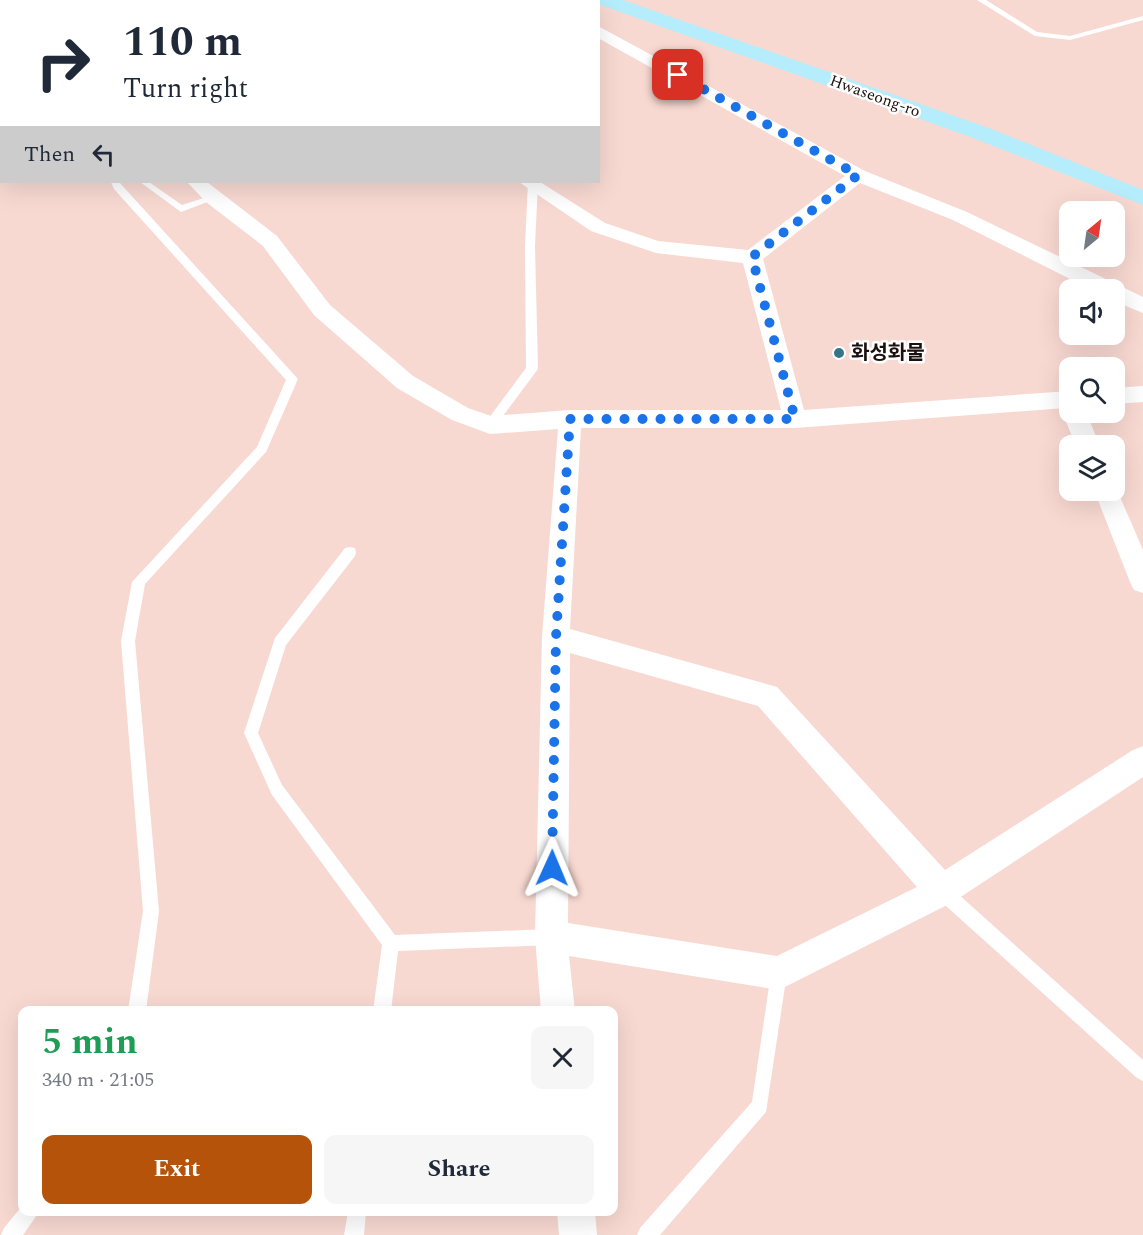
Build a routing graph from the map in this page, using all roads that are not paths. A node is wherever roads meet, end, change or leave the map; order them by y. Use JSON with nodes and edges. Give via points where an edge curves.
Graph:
{"nodes":[{"id":1,"x":605,"y":0,"type":"edge"},
{"id":2,"x":981,"y":0,"type":"edge"},
{"id":3,"x":1143,"y":18,"type":"edge"},
{"id":4,"x":600,"y":32,"type":"edge"},
{"id":5,"x":858,"y":175,"type":"junction"},
{"id":6,"x":115,"y":183,"type":"edge"},
{"id":7,"x":145,"y":183,"type":"edge"},
{"id":8,"x":196,"y":183,"type":"edge"},
{"id":9,"x":532,"y":183,"type":"edge"},
{"id":10,"x":213,"y":198,"type":"junction"},
{"id":11,"x":1143,"y":198,"type":"edge"},
{"id":12,"x":752,"y":257,"type":"junction"},
{"id":13,"x":1088,"y":279,"type":"edge"},
{"id":14,"x":1125,"y":297,"type":"edge"},
{"id":15,"x":1143,"y":306,"type":"edge"},
{"id":16,"x":1143,"y":394,"type":"edge"},
{"id":17,"x":1125,"y":395,"type":"edge"},
{"id":18,"x":1059,"y":401,"type":"edge"},
{"id":19,"x":570,"y":419,"type":"junction"},
{"id":20,"x":795,"y":419,"type":"junction"},
{"id":21,"x":490,"y":425,"type":"junction"},
{"id":22,"x":1110,"y":501,"type":"edge"},
{"id":23,"x":350,"y":552,"type":"dead end"},
{"id":24,"x":1143,"y":582,"type":"edge"},
{"id":25,"x":556,"y":637,"type":"junction"},
{"id":26,"x":1143,"y":760,"type":"edge"},
{"id":27,"x":942,"y":891,"type":"junction"},
{"id":28,"x":551,"y":937,"type":"junction"},
{"id":29,"x":391,"y":943,"type":"junction"},
{"id":30,"x":779,"y":973,"type":"junction"},
{"id":31,"x":138,"y":1006,"type":"edge"},
{"id":32,"x":383,"y":1006,"type":"edge"},
{"id":33,"x":558,"y":1006,"type":"edge"},
{"id":34,"x":1143,"y":1072,"type":"edge"},
{"id":35,"x":27,"y":1216,"type":"edge"},
{"id":36,"x":356,"y":1216,"type":"edge"},
{"id":37,"x":576,"y":1216,"type":"edge"},
{"id":38,"x":11,"y":1235,"type":"edge"},
{"id":39,"x":354,"y":1235,"type":"edge"},
{"id":40,"x":578,"y":1235,"type":"edge"},
{"id":41,"x":648,"y":1235,"type":"edge"}],
"edges":[{"from":1,"to":11,"type":"main road","name":"Hwaseong-ro","via":[[981,133]]},
{"from":2,"to":3,"type":"lane","via":[[1035,34],[1070,38]]},
{"from":4,"to":5,"type":"street"},
{"from":5,"to":12,"type":"street"},
{"from":5,"to":13,"type":"street","via":[[960,216]]},
{"from":6,"to":31,"type":"lane","via":[[292,380],[262,449],[139,582],[128,641],[151,911]]},
{"from":7,"to":10,"type":"lane","via":[[181,208]]},
{"from":8,"to":10,"type":"street"},
{"from":9,"to":12,"type":"street","via":[[598,227],[656,247]]},
{"from":9,"to":21,"type":"lane","via":[[532,369]]},
{"from":10,"to":21,"type":"street","via":[[270,241],[321,309],[405,382],[460,414]]},
{"from":12,"to":20,"type":"street"},
{"from":14,"to":15,"type":"street"},
{"from":16,"to":17,"type":"street"},
{"from":18,"to":20,"type":"street"},
{"from":19,"to":20,"type":"street"},
{"from":19,"to":21,"type":"street"},
{"from":19,"to":25,"type":"street"},
{"from":22,"to":24,"type":"street"},
{"from":23,"to":29,"type":"lane","via":[[280,642],[251,733],[277,790]]},
{"from":25,"to":27,"type":"street","via":[[766,696]]},
{"from":25,"to":28,"type":"street"},
{"from":26,"to":27,"type":"street"},
{"from":27,"to":30,"type":"street"},
{"from":27,"to":34,"type":"lane"},
{"from":28,"to":29,"type":"lane"},
{"from":28,"to":30,"type":"street"},
{"from":28,"to":33,"type":"street"},
{"from":29,"to":32,"type":"lane"},
{"from":30,"to":41,"type":"lane","via":[[760,1106]]},
{"from":35,"to":38,"type":"lane"},
{"from":36,"to":39,"type":"lane"},
{"from":37,"to":40,"type":"street"}]}
